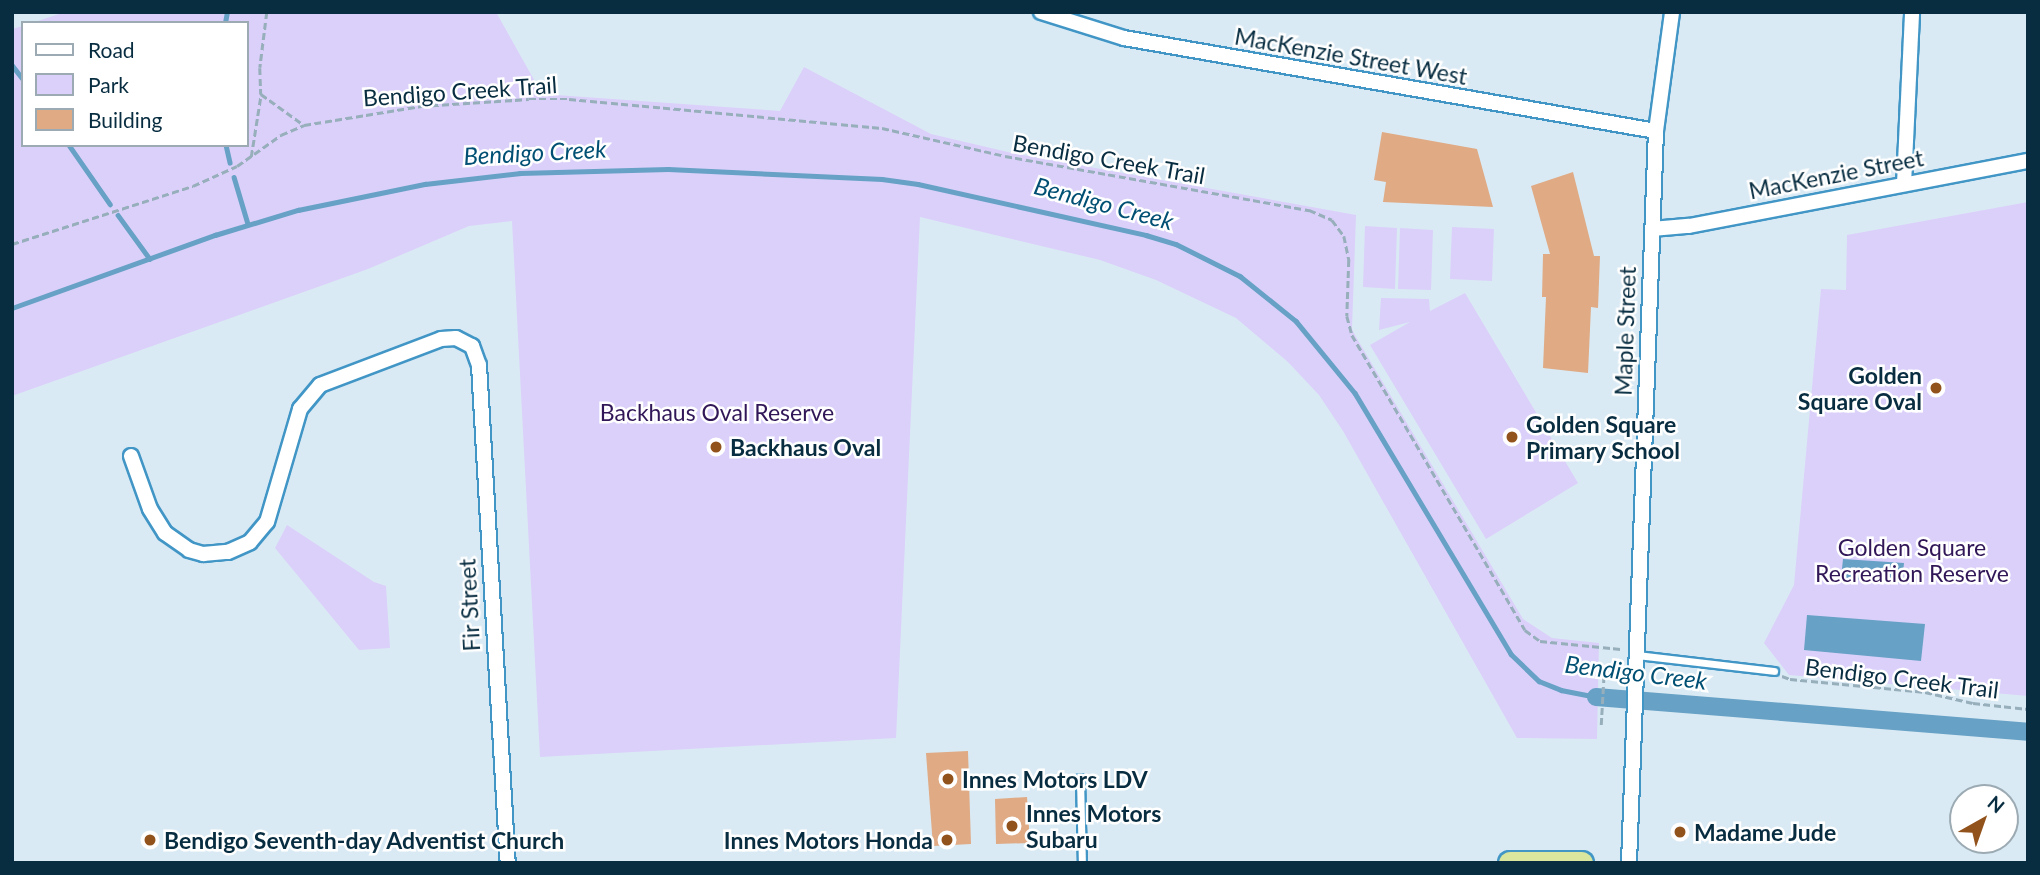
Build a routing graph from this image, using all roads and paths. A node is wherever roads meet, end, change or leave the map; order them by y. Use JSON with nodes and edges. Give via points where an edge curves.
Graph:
{"nodes":[{"id":1,"x":267,"y":12,"type":"edge"},
{"id":2,"x":1041,"y":12,"type":"edge"},
{"id":3,"x":1672,"y":12,"type":"edge"},
{"id":4,"x":1912,"y":12,"type":"edge"},
{"id":5,"x":261,"y":94,"type":"junction"},
{"id":6,"x":304,"y":125,"type":"junction"},
{"id":7,"x":1656,"y":131,"type":"junction"},
{"id":8,"x":251,"y":159,"type":"junction"},
{"id":9,"x":2028,"y":161,"type":"edge"},
{"id":10,"x":1904,"y":184,"type":"junction"},
{"id":11,"x":1652,"y":229,"type":"junction"},
{"id":12,"x":12,"y":244,"type":"edge"},
{"id":13,"x":131,"y":456,"type":"dead end"},
{"id":14,"x":1636,"y":655,"type":"junction"},
{"id":15,"x":1604,"y":671,"type":"dead end"},
{"id":16,"x":1774,"y":671,"type":"joint"},
{"id":17,"x":2028,"y":709,"type":"edge"},
{"id":18,"x":1601,"y":725,"type":"dead end"},
{"id":19,"x":1080,"y":778,"type":"dead end"},
{"id":20,"x":508,"y":863,"type":"edge"},
{"id":21,"x":1082,"y":863,"type":"edge"},
{"id":22,"x":1510,"y":863,"type":"edge"},
{"id":23,"x":1581,"y":863,"type":"edge"},
{"id":24,"x":1629,"y":863,"type":"edge"}],
"edges":[{"from":1,"to":5,"type":"path"},
{"from":2,"to":7,"type":"street","name":"MacKenzie Street West","via":[[1124,38]]},
{"from":3,"to":7,"type":"street","name":"Maple Street"},
{"from":4,"to":10,"type":"street"},
{"from":5,"to":6,"type":"path"},
{"from":5,"to":8,"type":"path"},
{"from":6,"to":8,"type":"path","name":"Bendigo Creek Trail","via":[[281,135]]},
{"from":6,"to":14,"type":"path","name":"Bendigo Creek Trail","via":[[421,106],[569,99],[882,128],[1005,156],[1316,212],[1339,227],[1348,248],[1347,316],[1352,335],[1525,630],[1540,641]]},
{"from":7,"to":11,"type":"street","name":"Maple Street"},
{"from":8,"to":12,"type":"path","via":[[193,186]]},
{"from":9,"to":10,"type":"street","name":"MacKenzie Street"},
{"from":10,"to":11,"type":"street","name":"MacKenzie Street","via":[[1689,226]]},
{"from":11,"to":14,"type":"street","name":"Maple Street"},
{"from":13,"to":20,"type":"street","name":"Fir Street","via":[[150,509],[165,533],[203,554],[228,552],[250,542],[267,522],[300,410],[320,385],[441,339],[456,338],[472,346],[479,365]]},
{"from":14,"to":16,"type":"lane"},
{"from":14,"to":24,"type":"street","name":"Maple Street"},
{"from":15,"to":18,"type":"path"},
{"from":16,"to":17,"type":"path","name":"Bendigo Creek Trail","via":[[1790,680],[1925,692]]},
{"from":19,"to":21,"type":"lane"},
{"from":22,"to":23,"type":"highway"}]}
